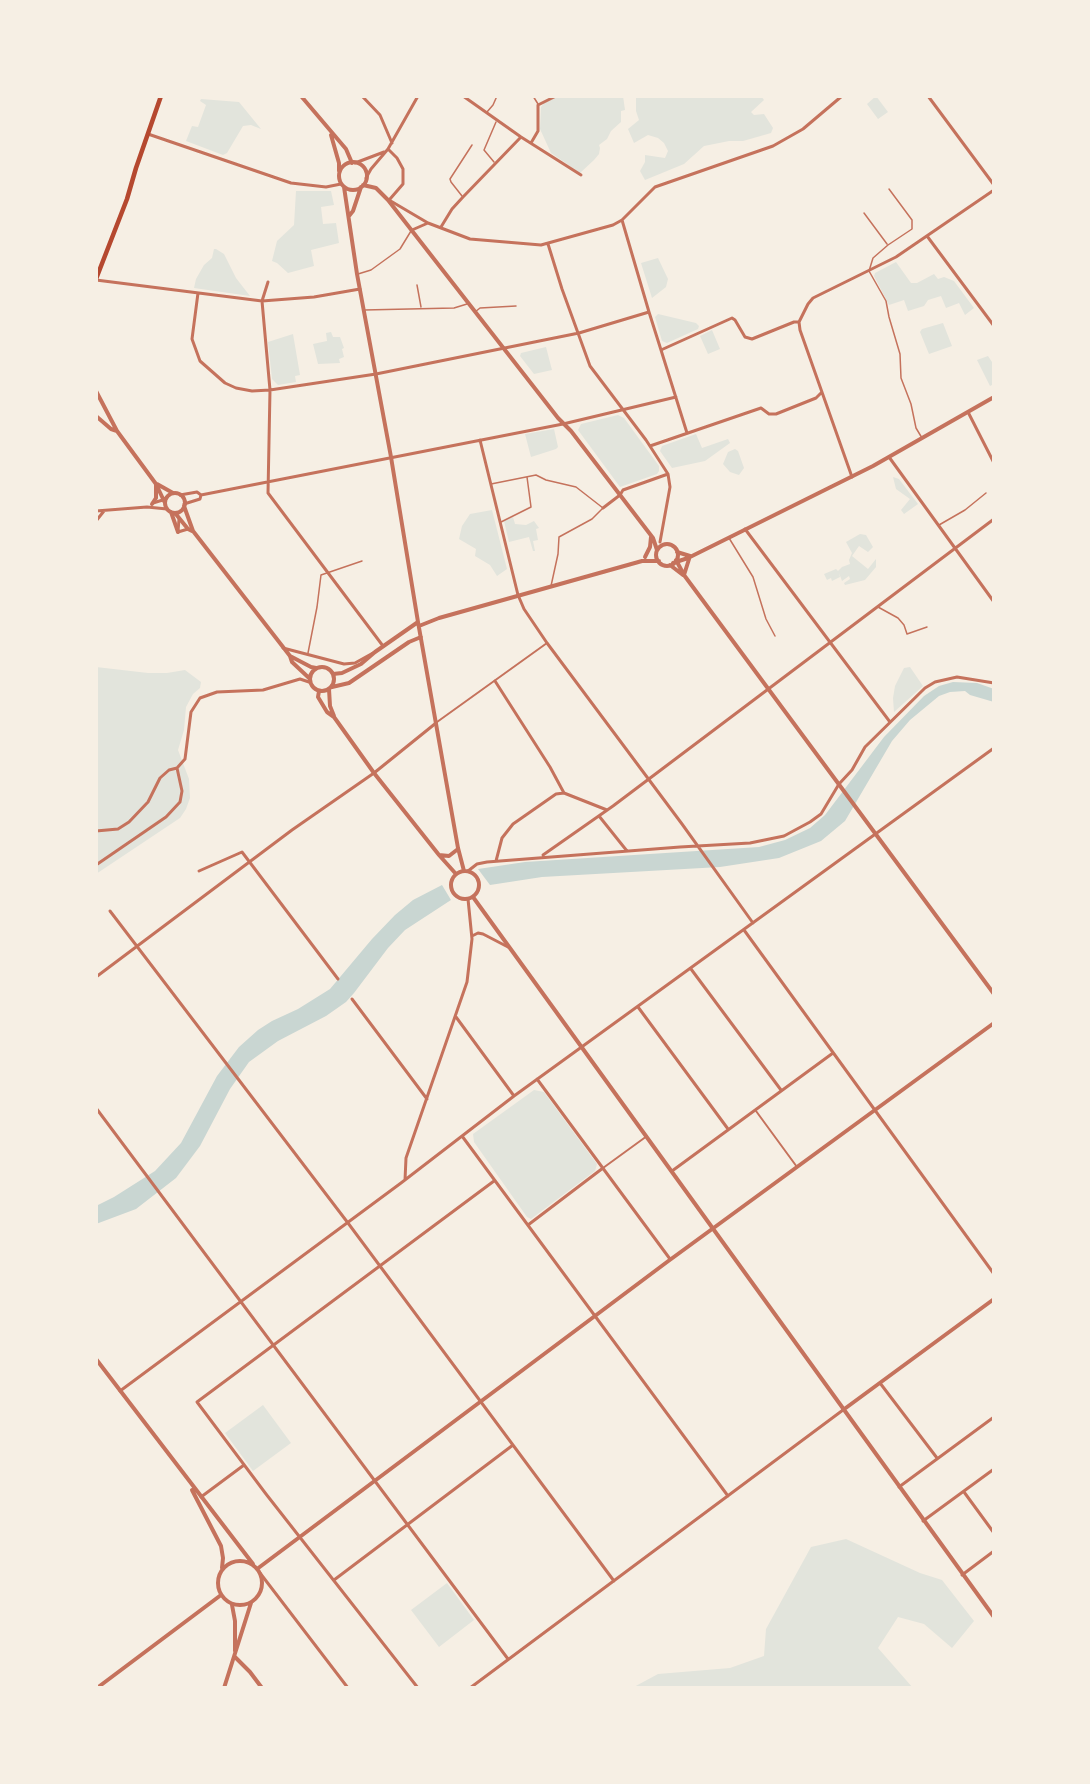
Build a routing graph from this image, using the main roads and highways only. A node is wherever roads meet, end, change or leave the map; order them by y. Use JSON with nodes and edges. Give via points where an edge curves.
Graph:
{"nodes":[{"id":1,"x":161,"y":96,"type":"edge"},
{"id":2,"x":96,"y":279,"type":"edge"}],
"edges":[{"from":1,"to":2,"type":"main road"}]}
